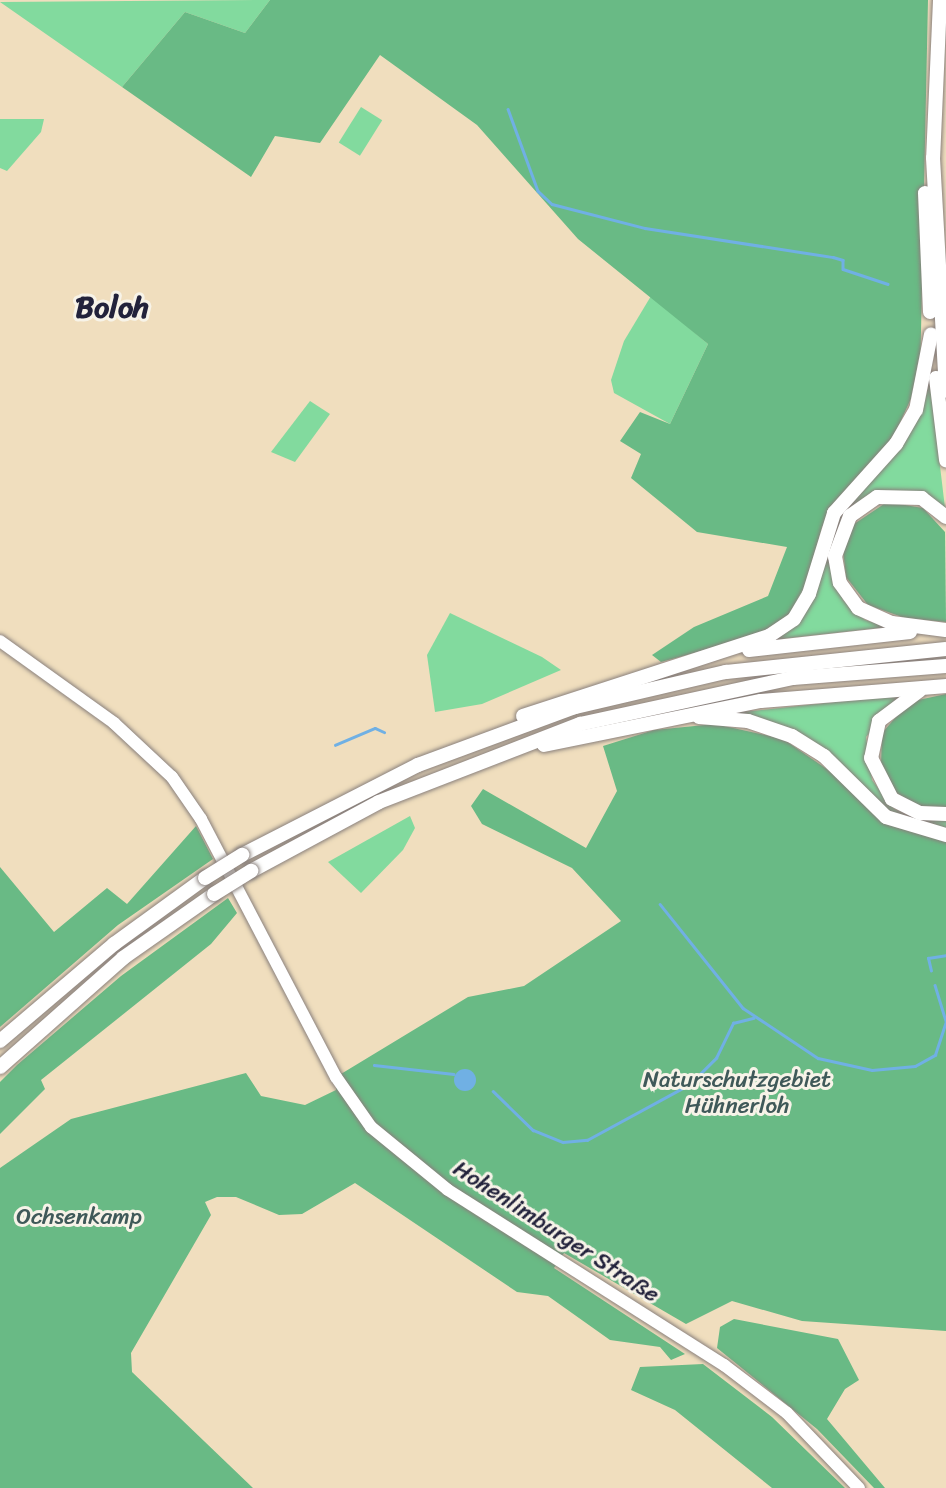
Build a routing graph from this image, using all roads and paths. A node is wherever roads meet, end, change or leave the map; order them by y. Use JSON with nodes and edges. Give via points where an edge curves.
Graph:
{"nodes":[{"id":1,"x":940,"y":0,"type":"edge"},
{"id":2,"x":934,"y":87,"type":"junction"},
{"id":3,"x":932,"y":334,"type":"junction"},
{"id":4,"x":946,"y":391,"type":"edge"},
{"id":5,"x":946,"y":460,"type":"edge"},
{"id":6,"x":946,"y":517,"type":"edge"},
{"id":7,"x":946,"y":630,"type":"edge"},
{"id":8,"x":0,"y":641,"type":"edge"},
{"id":9,"x":946,"y":649,"type":"edge"},
{"id":10,"x":699,"y":659,"type":"junction"},
{"id":11,"x":946,"y":666,"type":"edge"},
{"id":12,"x":946,"y":686,"type":"edge"},
{"id":13,"x":930,"y":687,"type":"junction"},
{"id":14,"x":677,"y":716,"type":"junction"},
{"id":15,"x":492,"y":736,"type":"junction"},
{"id":16,"x":494,"y":754,"type":"junction"},
{"id":17,"x":946,"y":814,"type":"edge"},
{"id":18,"x":946,"y":835,"type":"edge"},
{"id":19,"x":0,"y":1041,"type":"edge"},
{"id":20,"x":0,"y":1067,"type":"edge"},
{"id":21,"x":859,"y":1488,"type":"edge"}],
"edges":[{"from":1,"to":2,"type":"highway"},
{"from":2,"to":3,"type":"highway","via":[[924,218]]},
{"from":2,"to":4,"type":"highway","via":[[935,246]]},
{"from":3,"to":5,"type":"highway"},
{"from":3,"to":10,"type":"highway","via":[[916,410],[896,444],[834,513],[803,608],[769,636]]},
{"from":6,"to":7,"type":"highway","via":[[922,498],[877,497],[850,516],[835,556],[840,583],[858,608],[892,623]]},
{"from":7,"to":10,"type":"highway","via":[[854,635]]},
{"from":8,"to":21,"type":"main road","name":"Hohenlimburger Straße","via":[[114,723],[172,777],[335,1077],[398,1152],[724,1365],[787,1413]]},
{"from":9,"to":15,"type":"highway","via":[[714,674],[575,707]]},
{"from":10,"to":15,"type":"highway","via":[[533,710]]},
{"from":11,"to":16,"type":"highway","via":[[793,678],[676,699]]},
{"from":12,"to":13,"type":"highway"},
{"from":13,"to":14,"type":"highway","via":[[761,701]]},
{"from":13,"to":17,"type":"highway","via":[[887,710],[874,732],[871,758],[882,788],[898,803]]},
{"from":14,"to":16,"type":"highway"},
{"from":14,"to":18,"type":"highway","via":[[748,721],[792,736],[824,756],[886,817]]},
{"from":15,"to":19,"type":"highway","bridge":true,"via":[[387,779],[242,855],[73,976]]},
{"from":16,"to":20,"type":"highway","bridge":true,"via":[[379,802],[214,894],[123,958]]}]}
